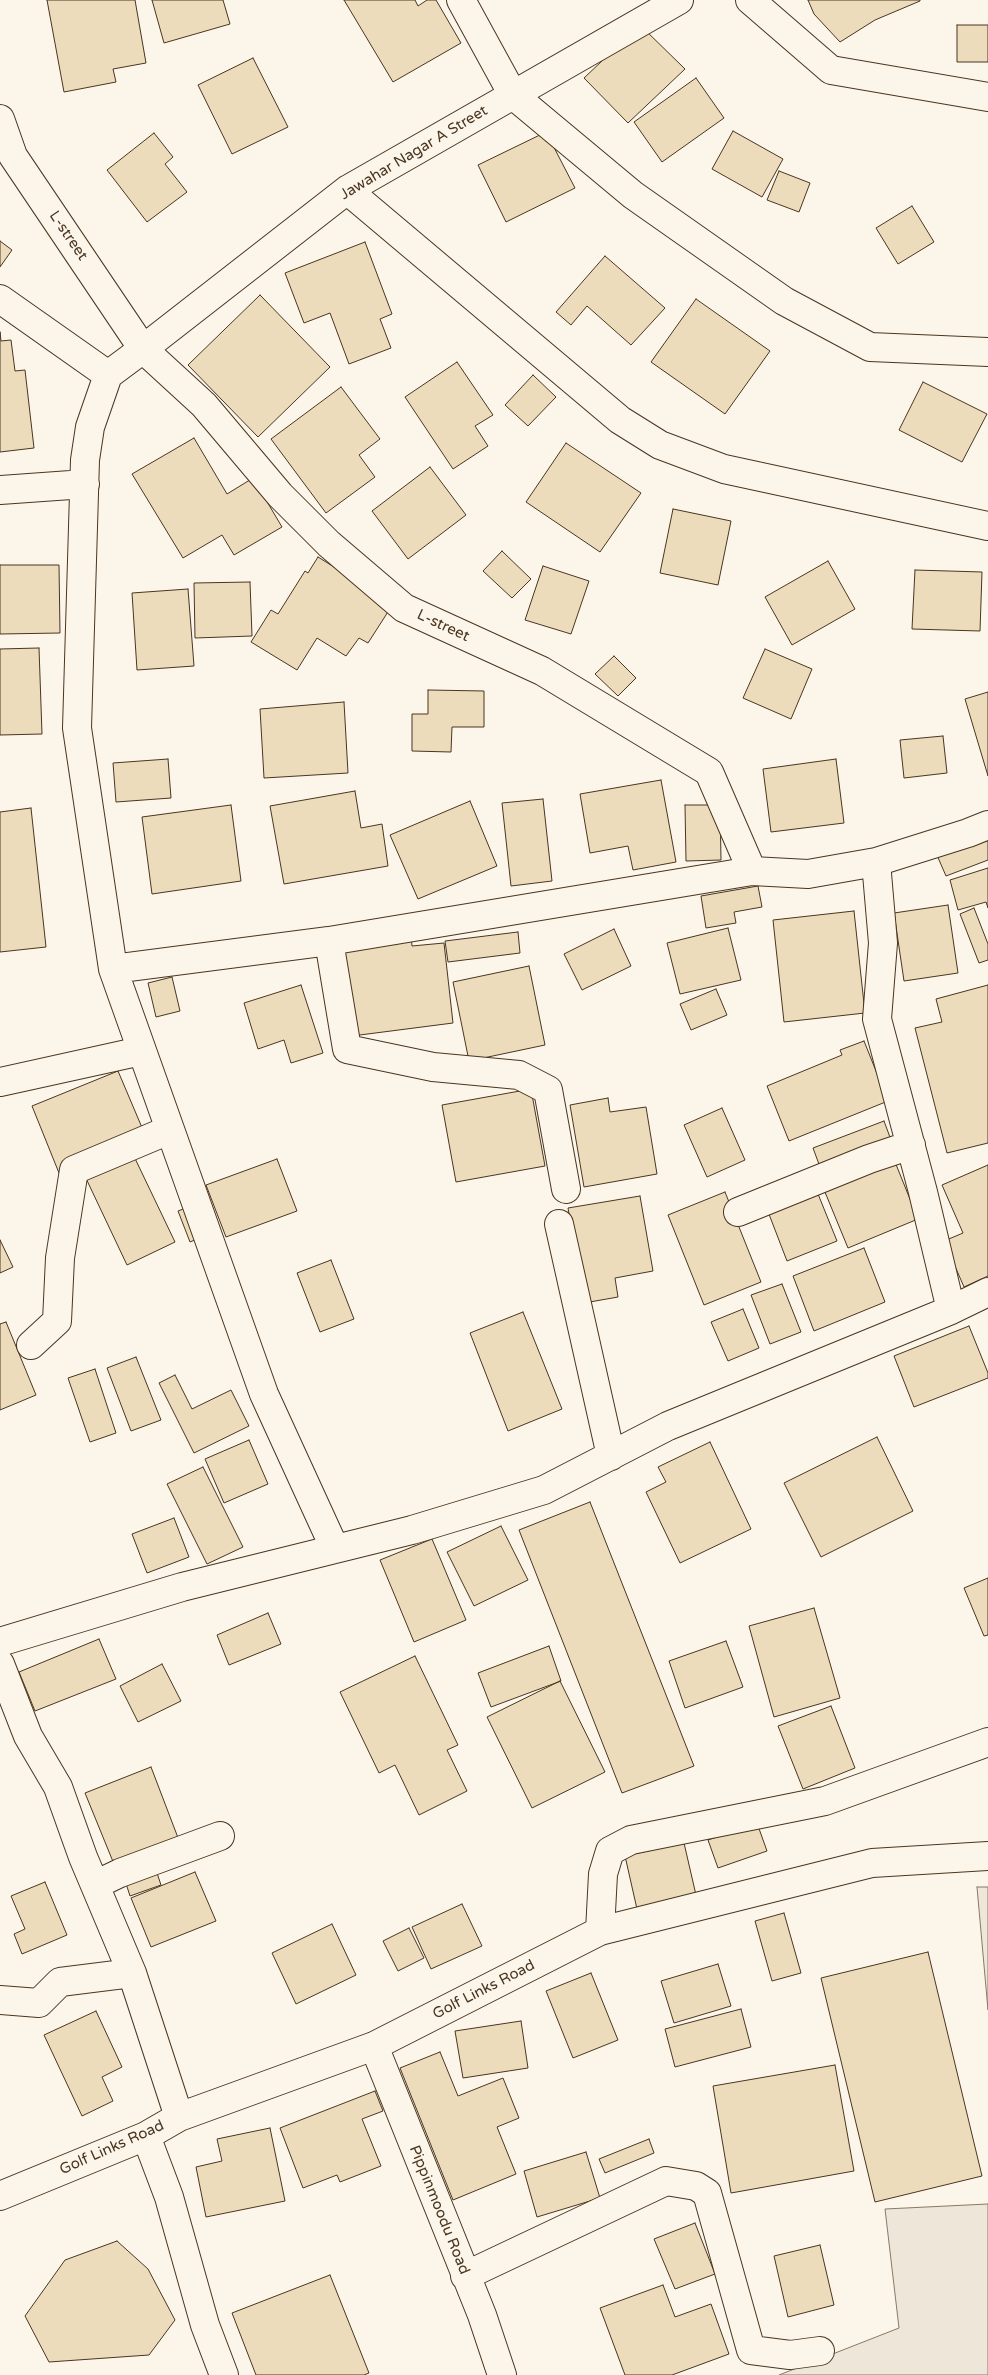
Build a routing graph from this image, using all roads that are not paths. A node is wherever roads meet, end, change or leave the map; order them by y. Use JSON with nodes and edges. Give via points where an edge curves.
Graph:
{"nodes":[{"id":1,"x":461,"y":0,"type":"edge"},
{"id":2,"x":679,"y":0,"type":"edge"},
{"id":3,"x":750,"y":0,"type":"edge"},
{"id":4,"x":513,"y":95,"type":"junction"},
{"id":5,"x":988,"y":97,"type":"edge"},
{"id":6,"x":0,"y":119,"type":"edge"},
{"id":7,"x":348,"y":190,"type":"junction"},
{"id":8,"x":0,"y":299,"type":"edge"},
{"id":9,"x":143,"y":349,"type":"junction"},
{"id":10,"x":988,"y":352,"type":"edge"},
{"id":11,"x":108,"y":376,"type":"junction"},
{"id":12,"x":85,"y":479,"type":"junction"},
{"id":13,"x":0,"y":490,"type":"edge"},
{"id":14,"x":988,"y":526,"type":"edge"},
{"id":15,"x":988,"y":824,"type":"edge"},
{"id":16,"x":876,"y":862,"type":"junction"},
{"id":17,"x":752,"y":871,"type":"junction"},
{"id":18,"x":329,"y":941,"type":"junction"},
{"id":19,"x":113,"y":969,"type":"junction"},
{"id":20,"x":141,"y":1051,"type":"junction"},
{"id":21,"x":0,"y":1082,"type":"edge"},
{"id":22,"x":169,"y":1130,"type":"junction"},
{"id":23,"x":910,"y":1145,"type":"junction"},
{"id":24,"x":566,"y":1189,"type":"dead end"},
{"id":25,"x":738,"y":1212,"type":"dead end"},
{"id":26,"x":560,"y":1224,"type":"dead end"},
{"id":27,"x":988,"y":1292,"type":"edge"},
{"id":28,"x":951,"y":1310,"type":"junction"},
{"id":29,"x":31,"y":1345,"type":"dead end"},
{"id":30,"x":611,"y":1456,"type":"junction"},
{"id":31,"x":335,"y":1549,"type":"junction"},
{"id":32,"x":0,"y":1642,"type":"edge"},
{"id":33,"x":0,"y":1664,"type":"edge"},
{"id":34,"x":988,"y":1742,"type":"edge"},
{"id":35,"x":220,"y":1836,"type":"dead end"},
{"id":36,"x":988,"y":1856,"type":"edge"},
{"id":37,"x":95,"y":1886,"type":"junction"},
{"id":38,"x":600,"y":1931,"type":"junction"},
{"id":39,"x":132,"y":1973,"type":"junction"},
{"id":40,"x":0,"y":2000,"type":"edge"},
{"id":41,"x":374,"y":2046,"type":"junction"},
{"id":42,"x":179,"y":2117,"type":"junction"},
{"id":43,"x":146,"y":2136,"type":"junction"},
{"id":44,"x":0,"y":2196,"type":"edge"},
{"id":45,"x":465,"y":2276,"type":"junction"},
{"id":46,"x":820,"y":2351,"type":"dead end"},
{"id":47,"x":224,"y":2375,"type":"edge"},
{"id":48,"x":502,"y":2375,"type":"edge"}],
"edges":[{"from":1,"to":4,"type":"street"},
{"from":2,"to":4,"type":"street","name":"Jawahar Nagar A Street"},
{"from":3,"to":5,"type":"street","via":[[830,70]]},
{"from":4,"to":7,"type":"street","name":"Jawahar Nagar A Street"},
{"from":4,"to":10,"type":"street","via":[[633,195],[784,301],[870,347]]},
{"from":6,"to":9,"type":"street","name":"L-street","via":[[13,156]]},
{"from":7,"to":9,"type":"street","name":"Jawahar Nagar A Street"},
{"from":7,"to":14,"type":"street","via":[[620,420],[660,446],[724,469]]},
{"from":8,"to":11,"type":"street"},
{"from":9,"to":11,"type":"street"},
{"from":9,"to":17,"type":"street","name":"L-street","via":[[204,405],[280,495],[322,537],[404,608],[542,671],[708,772]]},
{"from":11,"to":12,"type":"street","via":[[90,427]]},
{"from":12,"to":13,"type":"street"},
{"from":12,"to":19,"type":"street","via":[[77,728]]},
{"from":15,"to":16,"type":"street"},
{"from":16,"to":17,"type":"street","via":[[808,874]]},
{"from":16,"to":23,"type":"street","via":[[882,943],[877,1019]]},
{"from":17,"to":18,"type":"street"},
{"from":18,"to":19,"type":"street"},
{"from":18,"to":24,"type":"street","via":[[348,1049],[433,1067],[519,1075],[548,1090]]},
{"from":19,"to":20,"type":"street"},
{"from":20,"to":21,"type":"street"},
{"from":20,"to":22,"type":"street"},
{"from":22,"to":29,"type":"street","via":[[74,1170],[60,1258],[56,1321]]},
{"from":22,"to":31,"type":"street","via":[[264,1394]]},
{"from":23,"to":25,"type":"street"},
{"from":23,"to":28,"type":"street"},
{"from":26,"to":30,"type":"street"},
{"from":27,"to":28,"type":"street"},
{"from":28,"to":30,"type":"street","via":[[668,1426]]},
{"from":30,"to":31,"type":"street","via":[[544,1490],[412,1530]]},
{"from":31,"to":32,"type":"street","via":[[182,1587]]},
{"from":33,"to":37,"type":"street","via":[[28,1736],[58,1787]]},
{"from":34,"to":38,"type":"street","via":[[825,1801],[631,1840],[610,1851],[602,1874]]},
{"from":35,"to":37,"type":"street","via":[[120,1873]]},
{"from":36,"to":38,"type":"street","name":"Golf Links Road","via":[[872,1864]]},
{"from":37,"to":39,"type":"street"},
{"from":38,"to":41,"type":"street","name":"Golf Links Road"},
{"from":39,"to":40,"type":"street","via":[[60,1982],[39,2003]]},
{"from":39,"to":42,"type":"street"},
{"from":41,"to":42,"type":"street","name":"Golf Links Road"},
{"from":41,"to":45,"type":"street","name":"Pippinmoodu Road"},
{"from":42,"to":43,"type":"street","name":"Golf Links Road"},
{"from":43,"to":44,"type":"street","name":"Golf Links Road"},
{"from":43,"to":47,"type":"street","via":[[169,2197],[204,2325]]},
{"from":45,"to":46,"type":"street","via":[[666,2182],[696,2186],[708,2193],[751,2350],[790,2355]]},
{"from":45,"to":48,"type":"street","name":"Pippinmoodu Road"}]}
